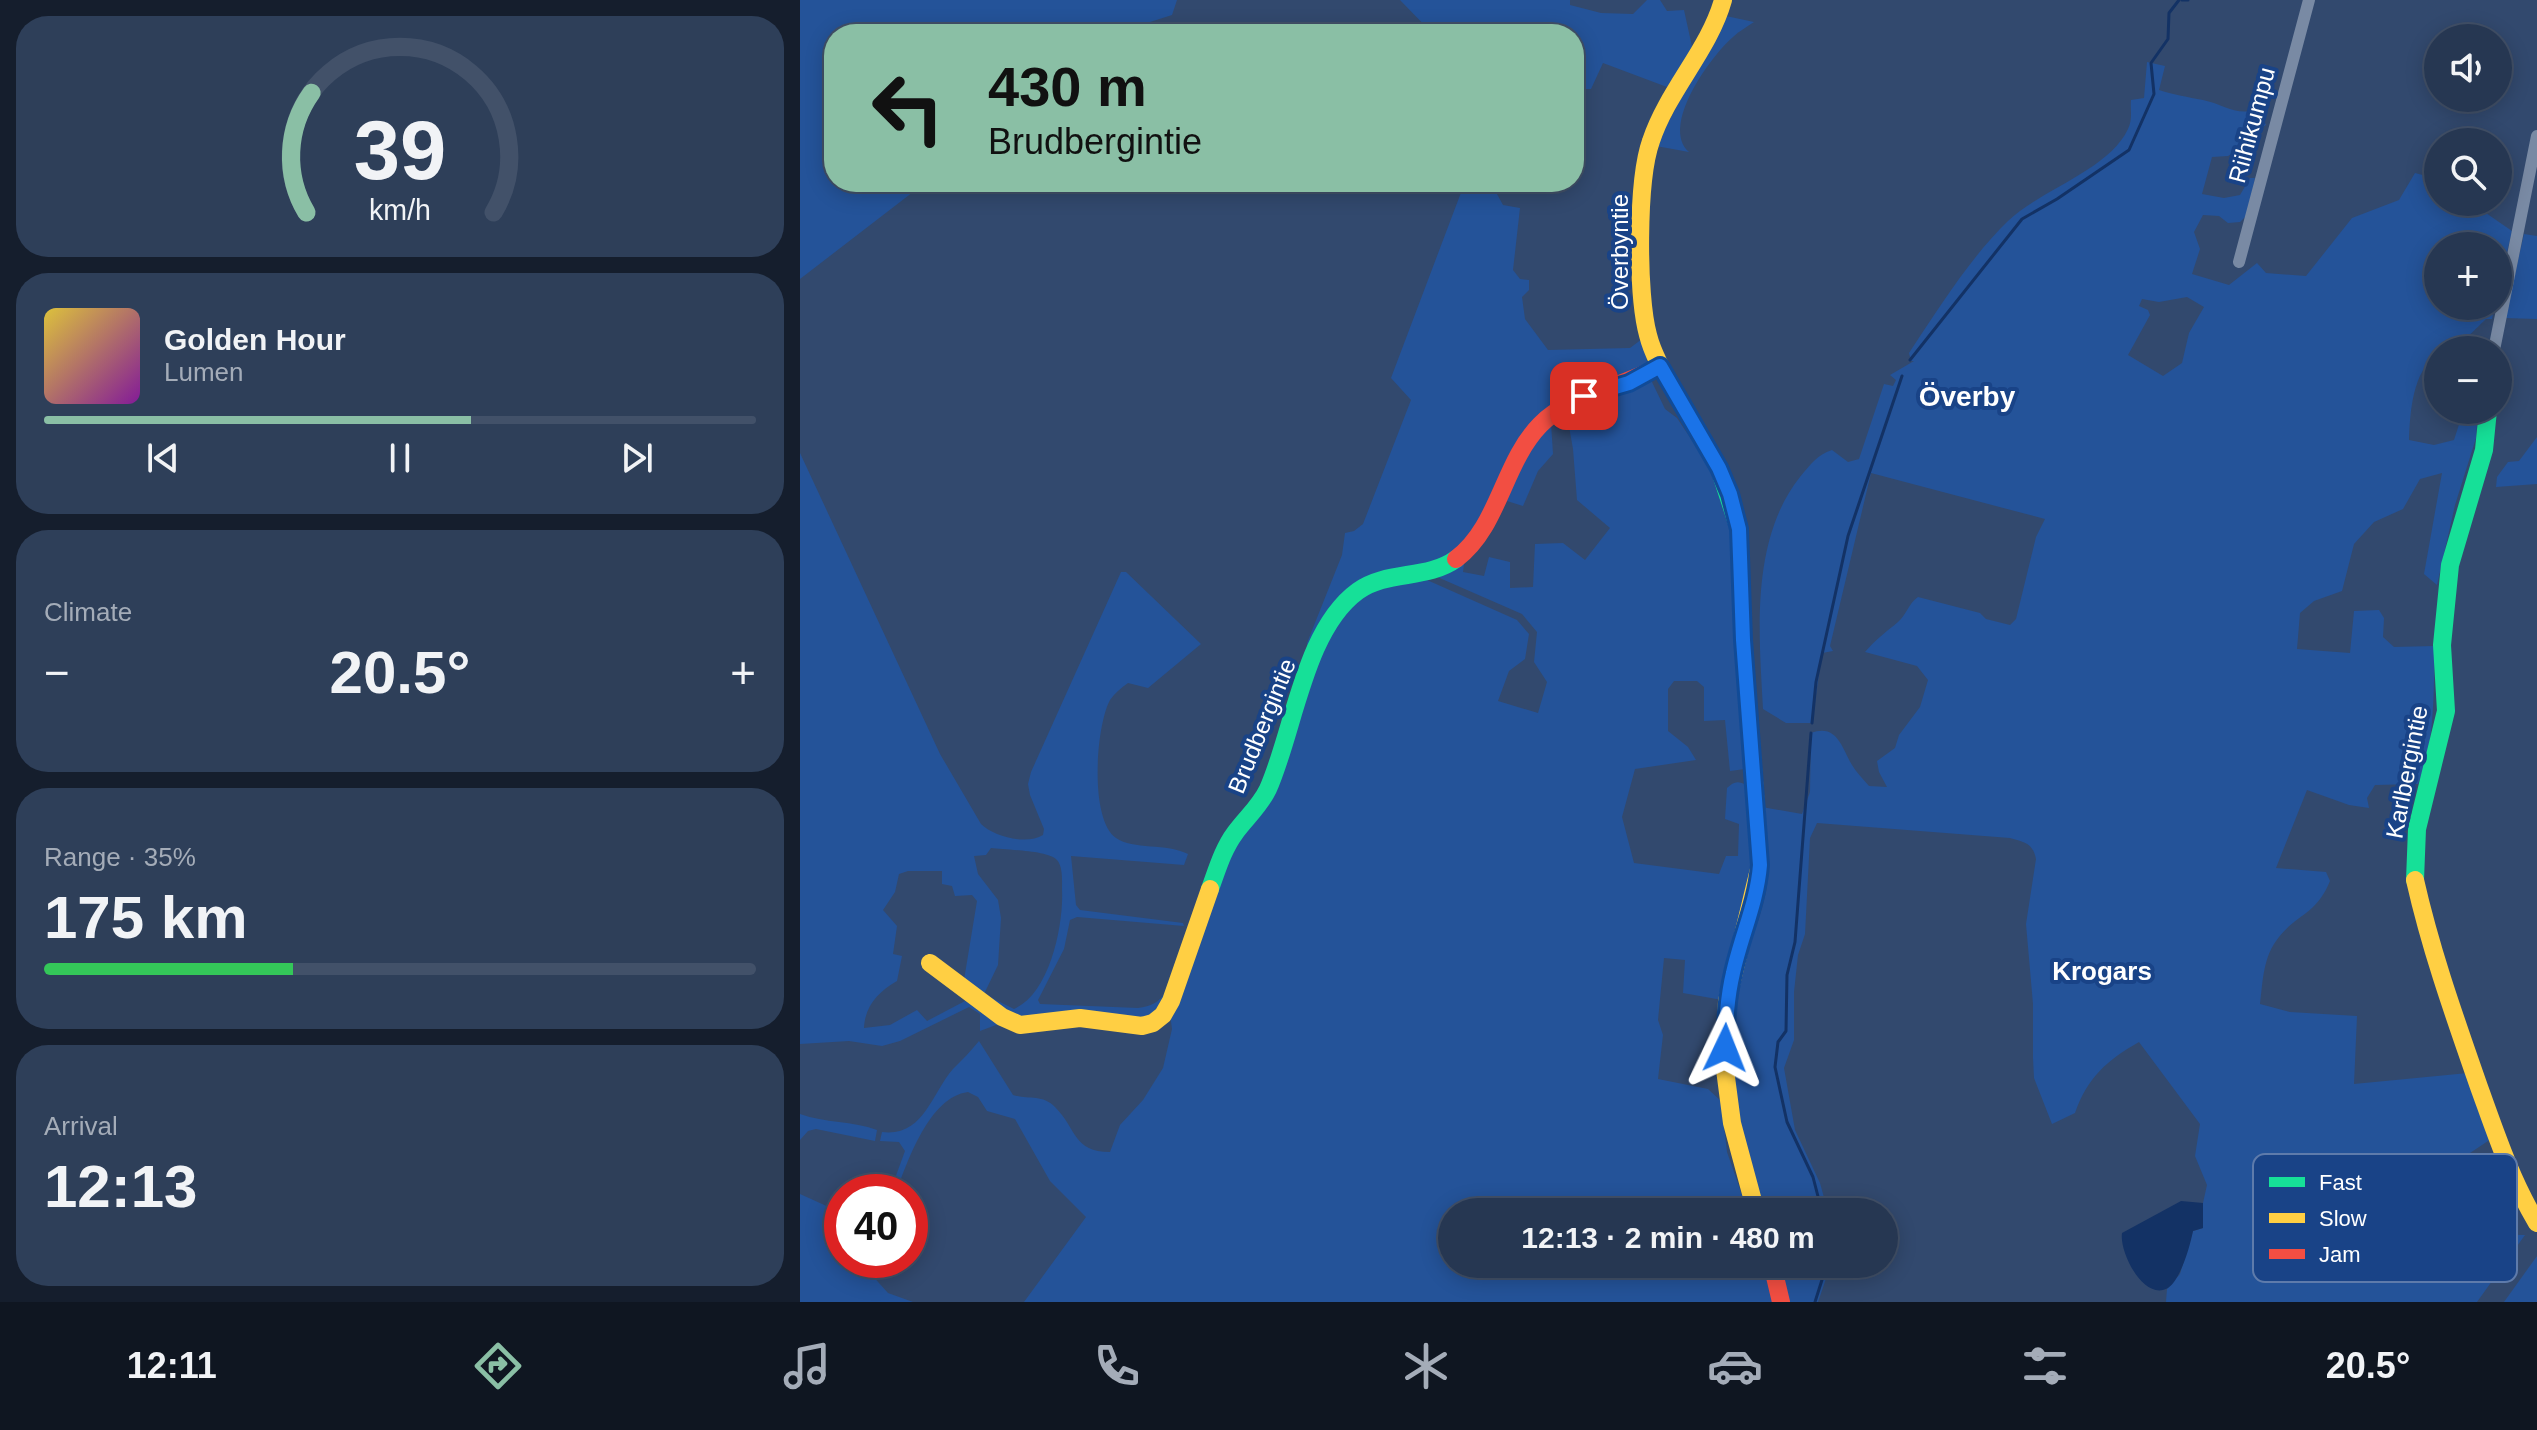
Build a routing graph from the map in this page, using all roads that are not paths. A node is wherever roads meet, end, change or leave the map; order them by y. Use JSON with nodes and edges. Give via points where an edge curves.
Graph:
{"nodes":[{"id":1,"x":1723,"y":0,"type":"edge"},
{"id":2,"x":2309,"y":0,"type":"edge"},
{"id":3,"x":2537,"y":136,"type":"edge"},
{"id":4,"x":2239,"y":262,"type":"dead end"},
{"id":5,"x":2497,"y":336,"type":"edge"},
{"id":6,"x":1660,"y":366,"type":"junction"},
{"id":7,"x":2487,"y":424,"type":"edge"},
{"id":8,"x":930,"y":963,"type":"dead end"},
{"id":9,"x":2503,"y":1154,"type":"edge"},
{"id":10,"x":2517,"y":1191,"type":"edge"},
{"id":11,"x":1751,"y":1198,"type":"edge"},
{"id":12,"x":2537,"y":1223,"type":"edge"},
{"id":13,"x":1775,"y":1278,"type":"edge"},
{"id":14,"x":1781,"y":1302,"type":"edge"}],
"edges":[{"from":1,"to":6,"type":"street","name":"Överbyntie","via":[[1716,25],[1656,124],[1646,160],[1641,296]]},
{"from":2,"to":4,"type":"street","name":"Riihikumpu"},
{"from":3,"to":5,"type":"street"},
{"from":6,"to":8,"type":"street","name":"Brudbergintie","via":[[1629,383],[1565,403],[1537,426],[1474,542],[1461,555],[1441,570],[1386,576],[1342,605],[1309,672],[1267,791],[1228,843],[1163,1015],[1142,1026],[1080,1018],[1020,1025]]},
{"from":6,"to":11,"type":"street","name":"Överbyntie","via":[[1725,481],[1741,548],[1760,865],[1729,993],[1726,1076],[1734,1146]]},
{"from":7,"to":9,"type":"street","name":"Karlbergintie","via":[[2484,450],[2450,565],[2442,645],[2446,711],[2417,829],[2414,874],[2445,992]]},
{"from":10,"to":12,"type":"street","name":"Karlbergintie"},
{"from":13,"to":14,"type":"street"}]}
